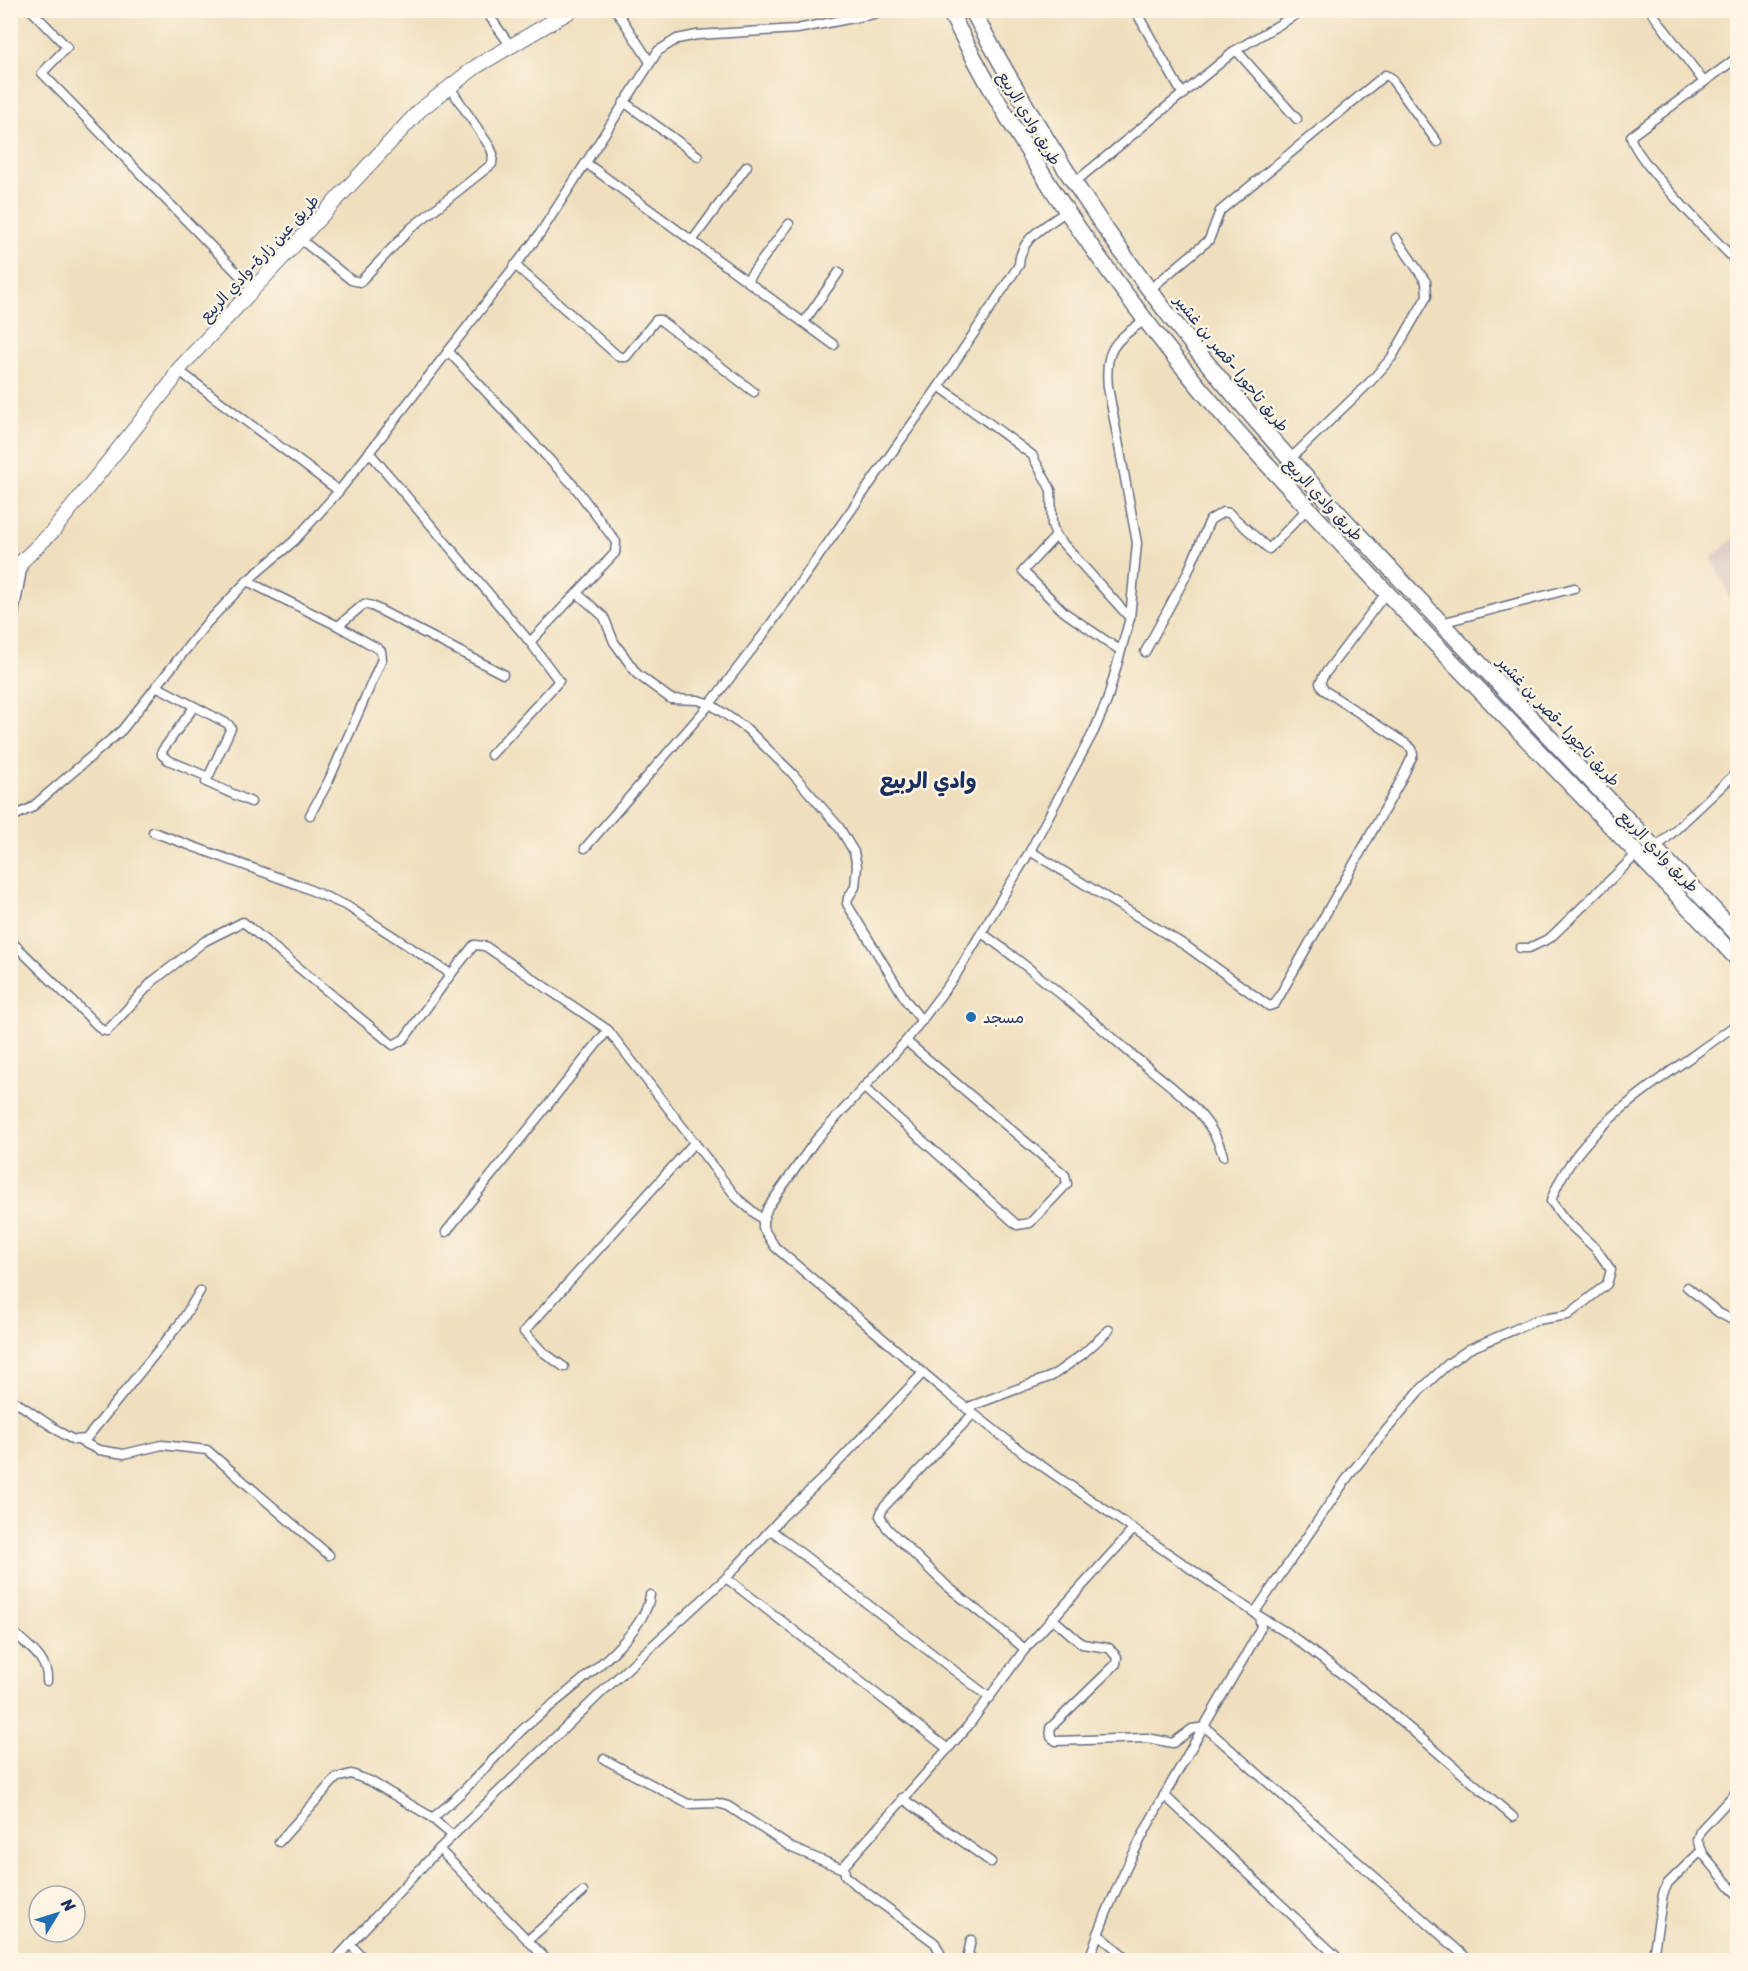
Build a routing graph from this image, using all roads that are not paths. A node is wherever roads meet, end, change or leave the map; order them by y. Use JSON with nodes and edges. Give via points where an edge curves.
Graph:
{"nodes":[{"id":1,"x":31,"y":10,"type":"edge"},
{"id":2,"x":485,"y":10,"type":"edge"},
{"id":3,"x":572,"y":10,"type":"edge"},
{"id":4,"x":616,"y":10,"type":"edge"},
{"id":5,"x":894,"y":10,"type":"edge"},
{"id":6,"x":949,"y":10,"type":"edge"},
{"id":7,"x":972,"y":10,"type":"edge"},
{"id":8,"x":1135,"y":10,"type":"edge"},
{"id":9,"x":1304,"y":10,"type":"edge"},
{"id":10,"x":1650,"y":10,"type":"edge"},
{"id":11,"x":510,"y":45,"type":"junction"},
{"id":12,"x":1236,"y":50,"type":"junction"},
{"id":13,"x":1737,"y":57,"type":"edge"},
{"id":14,"x":650,"y":62,"type":"junction"},
{"id":15,"x":1704,"y":82,"type":"junction"},
{"id":16,"x":449,"y":86,"type":"junction"},
{"id":17,"x":1183,"y":95,"type":"junction"},
{"id":18,"x":624,"y":102,"type":"junction"},
{"id":19,"x":1297,"y":119,"type":"dead end"},
{"id":20,"x":1437,"y":142,"type":"dead end"},
{"id":21,"x":698,"y":156,"type":"dead end"},
{"id":22,"x":586,"y":163,"type":"junction"},
{"id":23,"x":747,"y":166,"type":"dead end"},
{"id":24,"x":1075,"y":182,"type":"junction"},
{"id":25,"x":1067,"y":211,"type":"junction"},
{"id":26,"x":789,"y":224,"type":"dead end"},
{"id":27,"x":299,"y":238,"type":"junction"},
{"id":28,"x":1396,"y":238,"type":"dead end"},
{"id":29,"x":692,"y":241,"type":"junction"},
{"id":30,"x":1737,"y":263,"type":"edge"},
{"id":31,"x":515,"y":265,"type":"junction"},
{"id":32,"x":839,"y":272,"type":"dead end"},
{"id":33,"x":747,"y":280,"type":"junction"},
{"id":34,"x":252,"y":288,"type":"junction"},
{"id":35,"x":1149,"y":290,"type":"junction"},
{"id":36,"x":1146,"y":319,"type":"junction"},
{"id":37,"x":804,"y":322,"type":"junction"},
{"id":38,"x":834,"y":345,"type":"dead end"},
{"id":39,"x":448,"y":351,"type":"junction"},
{"id":40,"x":178,"y":370,"type":"junction"},
{"id":41,"x":939,"y":386,"type":"junction"},
{"id":42,"x":754,"y":392,"type":"dead end"},
{"id":43,"x":369,"y":452,"type":"junction"},
{"id":44,"x":1289,"y":459,"type":"junction"},
{"id":45,"x":339,"y":491,"type":"junction"},
{"id":46,"x":1308,"y":508,"type":"junction"},
{"id":47,"x":1056,"y":536,"type":"junction"},
{"id":48,"x":16,"y":568,"type":"edge"},
{"id":49,"x":247,"y":582,"type":"junction"},
{"id":50,"x":1574,"y":588,"type":"dead end"},
{"id":51,"x":577,"y":593,"type":"junction"},
{"id":52,"x":1386,"y":593,"type":"junction"},
{"id":53,"x":1130,"y":618,"type":"junction"},
{"id":54,"x":1441,"y":623,"type":"junction"},
{"id":55,"x":10,"y":625,"type":"edge"},
{"id":56,"x":338,"y":626,"type":"junction"},
{"id":57,"x":530,"y":642,"type":"junction"},
{"id":58,"x":1121,"y":651,"type":"junction"},
{"id":59,"x":1145,"y":652,"type":"dead end"},
{"id":60,"x":503,"y":674,"type":"dead end"},
{"id":61,"x":156,"y":686,"type":"junction"},
{"id":62,"x":710,"y":704,"type":"junction"},
{"id":63,"x":194,"y":707,"type":"junction"},
{"id":64,"x":491,"y":755,"type":"dead end"},
{"id":65,"x":1737,"y":771,"type":"edge"},
{"id":66,"x":208,"y":777,"type":"junction"},
{"id":67,"x":251,"y":802,"type":"dead end"},
{"id":68,"x":310,"y":815,"type":"dead end"},
{"id":69,"x":10,"y":818,"type":"edge"},
{"id":70,"x":153,"y":832,"type":"dead end"},
{"id":71,"x":585,"y":848,"type":"dead end"},
{"id":72,"x":1655,"y":849,"type":"junction"},
{"id":73,"x":1030,"y":851,"type":"junction"},
{"id":74,"x":1638,"y":853,"type":"junction"},
{"id":75,"x":982,"y":933,"type":"junction"},
{"id":76,"x":1737,"y":935,"type":"edge"},
{"id":77,"x":10,"y":940,"type":"edge"},
{"id":78,"x":1520,"y":948,"type":"dead end"},
{"id":79,"x":1737,"y":960,"type":"edge"},
{"id":80,"x":451,"y":974,"type":"junction"},
{"id":81,"x":922,"y":1021,"type":"junction"},
{"id":82,"x":1737,"y":1023,"type":"edge"},
{"id":83,"x":608,"y":1030,"type":"junction"},
{"id":84,"x":906,"y":1041,"type":"junction"},
{"id":85,"x":863,"y":1087,"type":"junction"},
{"id":86,"x":693,"y":1143,"type":"junction"},
{"id":87,"x":1223,"y":1156,"type":"dead end"},
{"id":88,"x":763,"y":1220,"type":"junction"},
{"id":89,"x":446,"y":1232,"type":"dead end"},
{"id":90,"x":1686,"y":1287,"type":"dead end"},
{"id":91,"x":200,"y":1291,"type":"dead end"},
{"id":92,"x":1737,"y":1323,"type":"edge"},
{"id":93,"x":1109,"y":1330,"type":"dead end"},
{"id":94,"x":564,"y":1367,"type":"dead end"},
{"id":95,"x":923,"y":1373,"type":"junction"},
{"id":96,"x":10,"y":1398,"type":"edge"},
{"id":97,"x":969,"y":1411,"type":"junction"},
{"id":98,"x":80,"y":1441,"type":"junction"},
{"id":99,"x":771,"y":1530,"type":"junction"},
{"id":100,"x":1132,"y":1531,"type":"junction"},
{"id":101,"x":330,"y":1555,"type":"dead end"},
{"id":102,"x":726,"y":1578,"type":"junction"},
{"id":103,"x":650,"y":1595,"type":"dead end"},
{"id":104,"x":1257,"y":1614,"type":"junction"},
{"id":105,"x":1052,"y":1618,"type":"junction"},
{"id":106,"x":10,"y":1629,"type":"edge"},
{"id":107,"x":1025,"y":1649,"type":"junction"},
{"id":108,"x":47,"y":1681,"type":"dead end"},
{"id":109,"x":990,"y":1698,"type":"junction"},
{"id":110,"x":1205,"y":1726,"type":"junction"},
{"id":111,"x":948,"y":1749,"type":"junction"},
{"id":112,"x":604,"y":1759,"type":"dead end"},
{"id":113,"x":1737,"y":1790,"type":"edge"},
{"id":114,"x":1164,"y":1795,"type":"junction"},
{"id":115,"x":902,"y":1798,"type":"junction"},
{"id":116,"x":1513,"y":1817,"type":"dead end"},
{"id":117,"x":432,"y":1818,"type":"junction"},
{"id":118,"x":453,"y":1836,"type":"junction"},
{"id":119,"x":279,"y":1842,"type":"dead end"},
{"id":120,"x":439,"y":1849,"type":"junction"},
{"id":121,"x":1701,"y":1851,"type":"junction"},
{"id":122,"x":991,"y":1862,"type":"dead end"},
{"id":123,"x":843,"y":1869,"type":"junction"},
{"id":124,"x":583,"y":1892,"type":"dead end"},
{"id":125,"x":1737,"y":1896,"type":"edge"},
{"id":126,"x":1098,"y":1934,"type":"junction"},
{"id":127,"x":528,"y":1940,"type":"junction"},
{"id":128,"x":971,"y":1940,"type":"dead end"},
{"id":129,"x":350,"y":1944,"type":"junction"},
{"id":130,"x":1654,"y":1950,"type":"dead end"},
{"id":131,"x":1336,"y":1956,"type":"dead end"},
{"id":132,"x":335,"y":1960,"type":"edge"},
{"id":133,"x":365,"y":1960,"type":"edge"},
{"id":134,"x":547,"y":1960,"type":"edge"},
{"id":135,"x":938,"y":1960,"type":"edge"},
{"id":136,"x":973,"y":1960,"type":"edge"},
{"id":137,"x":1089,"y":1960,"type":"edge"},
{"id":138,"x":1130,"y":1960,"type":"edge"},
{"id":139,"x":1468,"y":1960,"type":"edge"}],
"edges":[{"from":1,"to":34,"type":"street","via":[[68,47],[42,73]]},
{"from":2,"to":11,"type":"street"},
{"from":3,"to":11,"type":"main road","name":"طريق عين زارة-وادي الربيع"},
{"from":4,"to":14,"type":"street"},
{"from":5,"to":14,"type":"street","via":[[797,29],[677,39],[658,51]]},
{"from":6,"to":25,"type":"highway","name":"طريق وادي الربيع","via":[[1010,123]]},
{"from":7,"to":24,"type":"highway","name":"طريق تاجورا -قصر بن غشير","via":[[1016,90]]},
{"from":8,"to":17,"type":"street"},
{"from":9,"to":12,"type":"street"},
{"from":10,"to":15,"type":"street"},
{"from":11,"to":16,"type":"main road","name":"طريق عين زارة-وادي الربيع"},
{"from":12,"to":17,"type":"street"},
{"from":12,"to":19,"type":"street"},
{"from":13,"to":15,"type":"street"},
{"from":14,"to":18,"type":"street"},
{"from":15,"to":30,"type":"street","via":[[1633,132],[1631,143]]},
{"from":16,"to":27,"type":"main road","name":"طريق عين زارة-وادي الربيع","via":[[420,110]]},
{"from":16,"to":27,"type":"street","via":[[490,147],[492,164],[416,223],[360,282],[351,280]]},
{"from":17,"to":24,"type":"street"},
{"from":18,"to":21,"type":"street"},
{"from":18,"to":22,"type":"street"},
{"from":20,"to":35,"type":"street","via":[[1390,76],[1385,75],[1220,211],[1209,240]]},
{"from":22,"to":29,"type":"street"},
{"from":22,"to":31,"type":"street"},
{"from":23,"to":29,"type":"street"},
{"from":24,"to":35,"type":"highway","name":"طريق تاجورا -قصر بن غشير"},
{"from":25,"to":36,"type":"highway","name":"طريق وادي الربيع"},
{"from":25,"to":41,"type":"street","via":[[1024,244],[1019,265]]},
{"from":26,"to":33,"type":"street"},
{"from":27,"to":34,"type":"main road","name":"طريق عين زارة-وادي الربيع"},
{"from":28,"to":44,"type":"street","via":[[1426,282],[1427,296],[1392,357]]},
{"from":29,"to":33,"type":"street"},
{"from":31,"to":39,"type":"street"},
{"from":31,"to":42,"type":"street","via":[[619,357],[626,357],[660,320]]},
{"from":32,"to":37,"type":"street"},
{"from":33,"to":37,"type":"street"},
{"from":34,"to":40,"type":"main road","name":"طريق عين زارة-وادي الربيع"},
{"from":35,"to":44,"type":"highway","name":"طريق تاجورا -قصر بن غشير"},
{"from":36,"to":46,"type":"highway","name":"طريق وادي الربيع","via":[[1209,399]]},
{"from":36,"to":53,"type":"street","via":[[1117,340],[1107,361],[1108,387],[1137,543]]},
{"from":37,"to":38,"type":"street"},
{"from":39,"to":43,"type":"street"},
{"from":39,"to":51,"type":"street","via":[[568,479],[616,542],[615,553]]},
{"from":40,"to":45,"type":"street"},
{"from":40,"to":48,"type":"main road","name":"طريق عين زارة-وادي الربيع","via":[[80,498]]},
{"from":41,"to":47,"type":"street","via":[[1038,462],[1051,490]]},
{"from":41,"to":62,"type":"street","via":[[764,635]]},
{"from":43,"to":45,"type":"street"},
{"from":43,"to":57,"type":"street"},
{"from":44,"to":54,"type":"highway","name":"طريق تاجورا -قصر بن غشير"},
{"from":45,"to":49,"type":"street","via":[[294,541]]},
{"from":46,"to":52,"type":"highway","name":"طريق وادي الربيع"},
{"from":46,"to":59,"type":"street","via":[[1269,549],[1229,513],[1222,512],[1210,520],[1187,574]]},
{"from":47,"to":53,"type":"street"},
{"from":47,"to":58,"type":"street","via":[[1023,571],[1064,612]]},
{"from":48,"to":55,"type":"main road"},
{"from":49,"to":56,"type":"street"},
{"from":49,"to":61,"type":"street","via":[[206,624]]},
{"from":50,"to":54,"type":"street"},
{"from":51,"to":57,"type":"street"},
{"from":51,"to":62,"type":"street","via":[[604,617],[614,642],[648,684],[671,699]]},
{"from":52,"to":73,"type":"street","via":[[1320,683],[1324,690],[1412,748],[1413,755],[1275,1004],[1269,1006],[1186,945]]},
{"from":52,"to":74,"type":"highway","name":"طريق وادي الربيع"},
{"from":53,"to":58,"type":"street"},
{"from":54,"to":72,"type":"highway","name":"طريق تاجورا -قصر بن غشير"},
{"from":56,"to":60,"type":"street","via":[[364,604],[372,606]]},
{"from":56,"to":68,"type":"street","via":[[377,648],[382,658]]},
{"from":57,"to":64,"type":"street","via":[[559,681]]},
{"from":58,"to":73,"type":"street","via":[[1094,731]]},
{"from":61,"to":63,"type":"street"},
{"from":61,"to":69,"type":"street","via":[[122,730],[31,808]]},
{"from":62,"to":71,"type":"street"},
{"from":62,"to":81,"type":"street","via":[[767,747],[847,839],[857,866],[848,904]]},
{"from":63,"to":66,"type":"street","via":[[231,728]]},
{"from":63,"to":66,"type":"street","via":[[162,755]]},
{"from":65,"to":72,"type":"street"},
{"from":66,"to":67,"type":"street","via":[[206,782],[211,786]]},
{"from":70,"to":80,"type":"street","via":[[347,906]]},
{"from":72,"to":76,"type":"highway","name":"طريق تاجورا -قصر بن غشير"},
{"from":73,"to":75,"type":"street"},
{"from":74,"to":78,"type":"street","via":[[1550,938]]},
{"from":74,"to":79,"type":"highway","name":"طريق وادي الربيع"},
{"from":75,"to":81,"type":"street"},
{"from":75,"to":87,"type":"street","via":[[1046,980],[1180,1093],[1211,1128]]},
{"from":77,"to":80,"type":"street","via":[[107,1031],[153,981],[205,941],[243,922],[393,1045],[404,1039]]},
{"from":80,"to":83,"type":"street","via":[[474,945],[480,944]]},
{"from":81,"to":84,"type":"street"},
{"from":82,"to":104,"type":"street","via":[[1614,1115],[1594,1134],[1554,1193],[1551,1201],[1557,1211],[1596,1249],[1611,1270],[1607,1284],[1568,1315],[1537,1320],[1469,1349],[1438,1373],[1398,1414],[1350,1474]]},
{"from":83,"to":86,"type":"street"},
{"from":83,"to":89,"type":"street"},
{"from":84,"to":85,"type":"street"},
{"from":84,"to":85,"type":"street","via":[[1065,1174],[1067,1184],[1030,1223],[1017,1225]]},
{"from":85,"to":88,"type":"street","via":[[814,1141]]},
{"from":86,"to":88,"type":"street","via":[[749,1211]]},
{"from":86,"to":94,"type":"street","via":[[524,1332]]},
{"from":88,"to":95,"type":"street","via":[[766,1236],[775,1247]]},
{"from":90,"to":92,"type":"street"},
{"from":91,"to":98,"type":"street","via":[[182,1322],[98,1427]]},
{"from":93,"to":97,"type":"street","via":[[1052,1376]]},
{"from":95,"to":97,"type":"street"},
{"from":95,"to":99,"type":"street"},
{"from":96,"to":98,"type":"street","via":[[66,1436]]},
{"from":97,"to":100,"type":"street"},
{"from":97,"to":107,"type":"street","via":[[880,1516],[947,1586]]},
{"from":98,"to":101,"type":"street","via":[[99,1450],[124,1454],[162,1445],[207,1450]]},
{"from":99,"to":102,"type":"street"},
{"from":99,"to":109,"type":"street"},
{"from":100,"to":104,"type":"street"},
{"from":100,"to":105,"type":"street"},
{"from":102,"to":111,"type":"street"},
{"from":102,"to":118,"type":"street"},
{"from":103,"to":117,"type":"street","via":[[645,1614],[609,1655],[520,1731]]},
{"from":104,"to":110,"type":"street","via":[[1261,1627]]},
{"from":104,"to":116,"type":"street","via":[[1380,1703]]},
{"from":105,"to":107,"type":"street"},
{"from":105,"to":110,"type":"street","via":[[1082,1644],[1109,1648],[1117,1657],[1116,1664],[1050,1728],[1056,1741],[1147,1738],[1173,1743],[1192,1729]]},
{"from":106,"to":108,"type":"street","via":[[43,1662]]},
{"from":107,"to":109,"type":"street"},
{"from":109,"to":111,"type":"street"},
{"from":110,"to":114,"type":"street"},
{"from":110,"to":139,"type":"street"},
{"from":111,"to":115,"type":"street"},
{"from":112,"to":123,"type":"street","via":[[688,1804],[728,1806],[792,1848]]},
{"from":113,"to":121,"type":"street","via":[[1700,1831],[1697,1840]]},
{"from":114,"to":126,"type":"street"},
{"from":114,"to":131,"type":"street"},
{"from":115,"to":122,"type":"street"},
{"from":115,"to":123,"type":"street"},
{"from":117,"to":118,"type":"street"},
{"from":117,"to":119,"type":"street","via":[[360,1777],[343,1775]]},
{"from":118,"to":120,"type":"street"},
{"from":120,"to":127,"type":"street"},
{"from":120,"to":129,"type":"street"},
{"from":121,"to":125,"type":"street"},
{"from":121,"to":130,"type":"street","via":[[1668,1883]]},
{"from":123,"to":135,"type":"street","via":[[852,1882],[935,1943],[940,1953]]},
{"from":124,"to":127,"type":"street"},
{"from":126,"to":137,"type":"street"},
{"from":126,"to":138,"type":"street"},
{"from":127,"to":134,"type":"street"},
{"from":128,"to":136,"type":"street","via":[[968,1954]]},
{"from":129,"to":132,"type":"street"},
{"from":129,"to":133,"type":"street"}]}
